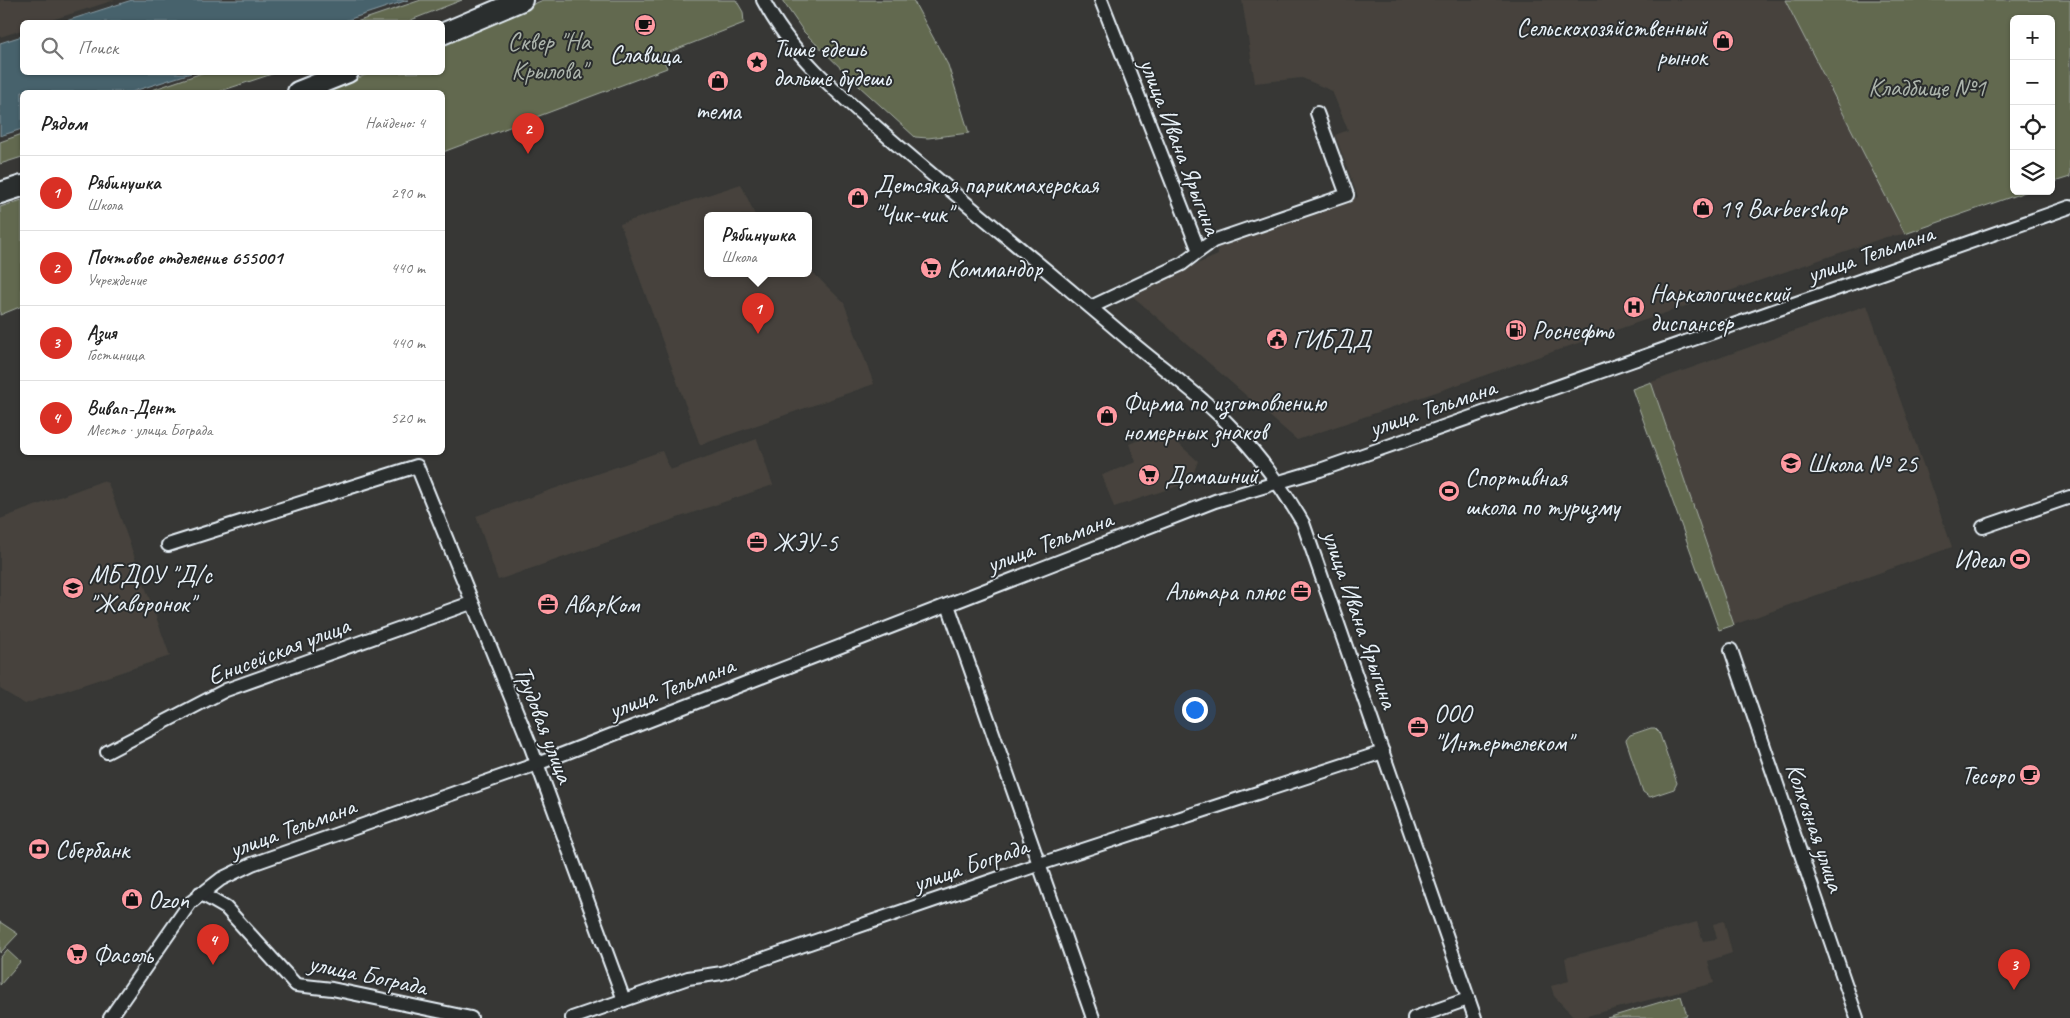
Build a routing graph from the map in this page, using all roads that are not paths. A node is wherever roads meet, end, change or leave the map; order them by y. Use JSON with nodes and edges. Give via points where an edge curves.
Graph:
{"nodes":[{"id":1,"x":522,"y":0,"type":"edge"},
{"id":2,"x":763,"y":0,"type":"edge"},
{"id":3,"x":1101,"y":0,"type":"edge"},
{"id":4,"x":445,"y":33,"type":"edge"},
{"id":5,"x":340,"y":75,"type":"edge"},
{"id":6,"x":303,"y":90,"type":"edge"},
{"id":7,"x":1317,"y":113,"type":"dead end"},
{"id":8,"x":20,"y":187,"type":"edge"},
{"id":9,"x":0,"y":193,"type":"edge"},
{"id":10,"x":2070,"y":206,"type":"edge"},
{"id":11,"x":1199,"y":251,"type":"junction"},
{"id":12,"x":1091,"y":307,"type":"junction"},
{"id":13,"x":1279,"y":482,"type":"junction"},
{"id":14,"x":2070,"y":498,"type":"edge"},
{"id":15,"x":1983,"y":527,"type":"dead end"},
{"id":16,"x":168,"y":545,"type":"dead end"},
{"id":17,"x":471,"y":603,"type":"junction"},
{"id":18,"x":948,"y":605,"type":"junction"},
{"id":19,"x":1731,"y":650,"type":"dead end"},
{"id":20,"x":107,"y":752,"type":"dead end"},
{"id":21,"x":1383,"y":752,"type":"junction"},
{"id":22,"x":537,"y":764,"type":"junction"},
{"id":23,"x":1040,"y":864,"type":"junction"},
{"id":24,"x":200,"y":893,"type":"junction"},
{"id":25,"x":1468,"y":999,"type":"junction"},
{"id":26,"x":624,"y":1000,"type":"junction"},
{"id":27,"x":110,"y":1018,"type":"edge"},
{"id":28,"x":471,"y":1018,"type":"edge"},
{"id":29,"x":572,"y":1018,"type":"edge"},
{"id":30,"x":1093,"y":1018,"type":"edge"},
{"id":31,"x":1414,"y":1018,"type":"edge"},
{"id":32,"x":1475,"y":1018,"type":"edge"},
{"id":33,"x":1857,"y":1018,"type":"edge"}],
"edges":[{"from":1,"to":4,"type":"main road"},
{"from":2,"to":12,"type":"street","name":"улица Ивана Ярыгина","via":[[778,28],[802,57],[857,109]]},
{"from":3,"to":11,"type":"street","name":"улица Ивана Ярыгина"},
{"from":5,"to":6,"type":"main road"},
{"from":7,"to":11,"type":"street","via":[[1347,195],[1213,241]]},
{"from":8,"to":9,"type":"main road"},
{"from":10,"to":13,"type":"street","name":"улица Тельмана"},
{"from":11,"to":12,"type":"street","name":"улица Ивана Ярыгина","via":[[1182,264]]},
{"from":12,"to":13,"type":"street","name":"улица Ивана Ярыгина","via":[[1233,428]]},
{"from":13,"to":18,"type":"street","name":"улица Тельмана","via":[[1215,501]]},
{"from":13,"to":21,"type":"street","name":"улица Ивана Ярыгина","via":[[1303,523]]},
{"from":14,"to":15,"type":"street"},
{"from":16,"to":17,"type":"street","name":"Трудовая улица","via":[[417,466]]},
{"from":17,"to":20,"type":"street","name":"Енисейская улица","via":[[226,690]]},
{"from":17,"to":22,"type":"street","name":"Трудовая улица"},
{"from":18,"to":22,"type":"street","name":"улица Тельмана"},
{"from":18,"to":23,"type":"street"},
{"from":19,"to":33,"type":"street","name":"Колхозная улица"},
{"from":21,"to":23,"type":"street","name":"улица Бограда"},
{"from":21,"to":25,"type":"street","name":"улица Ивана Ярыгина"},
{"from":22,"to":24,"type":"street","name":"улица Тельмана","via":[[252,864]]},
{"from":22,"to":26,"type":"street","name":"Трудовая улица"},
{"from":23,"to":26,"type":"street","name":"улица Бограда","via":[[722,973],[688,978]]},
{"from":23,"to":30,"type":"street"},
{"from":24,"to":27,"type":"street","name":"улица Тельмана","via":[[181,913]]},
{"from":24,"to":28,"type":"street","name":"улица Бограда","via":[[226,908],[296,985],[332,989]]},
{"from":25,"to":31,"type":"street"},
{"from":25,"to":32,"type":"street","name":"улица Ивана Ярыгина"},
{"from":26,"to":29,"type":"street","name":"улица Бограда"}]}
